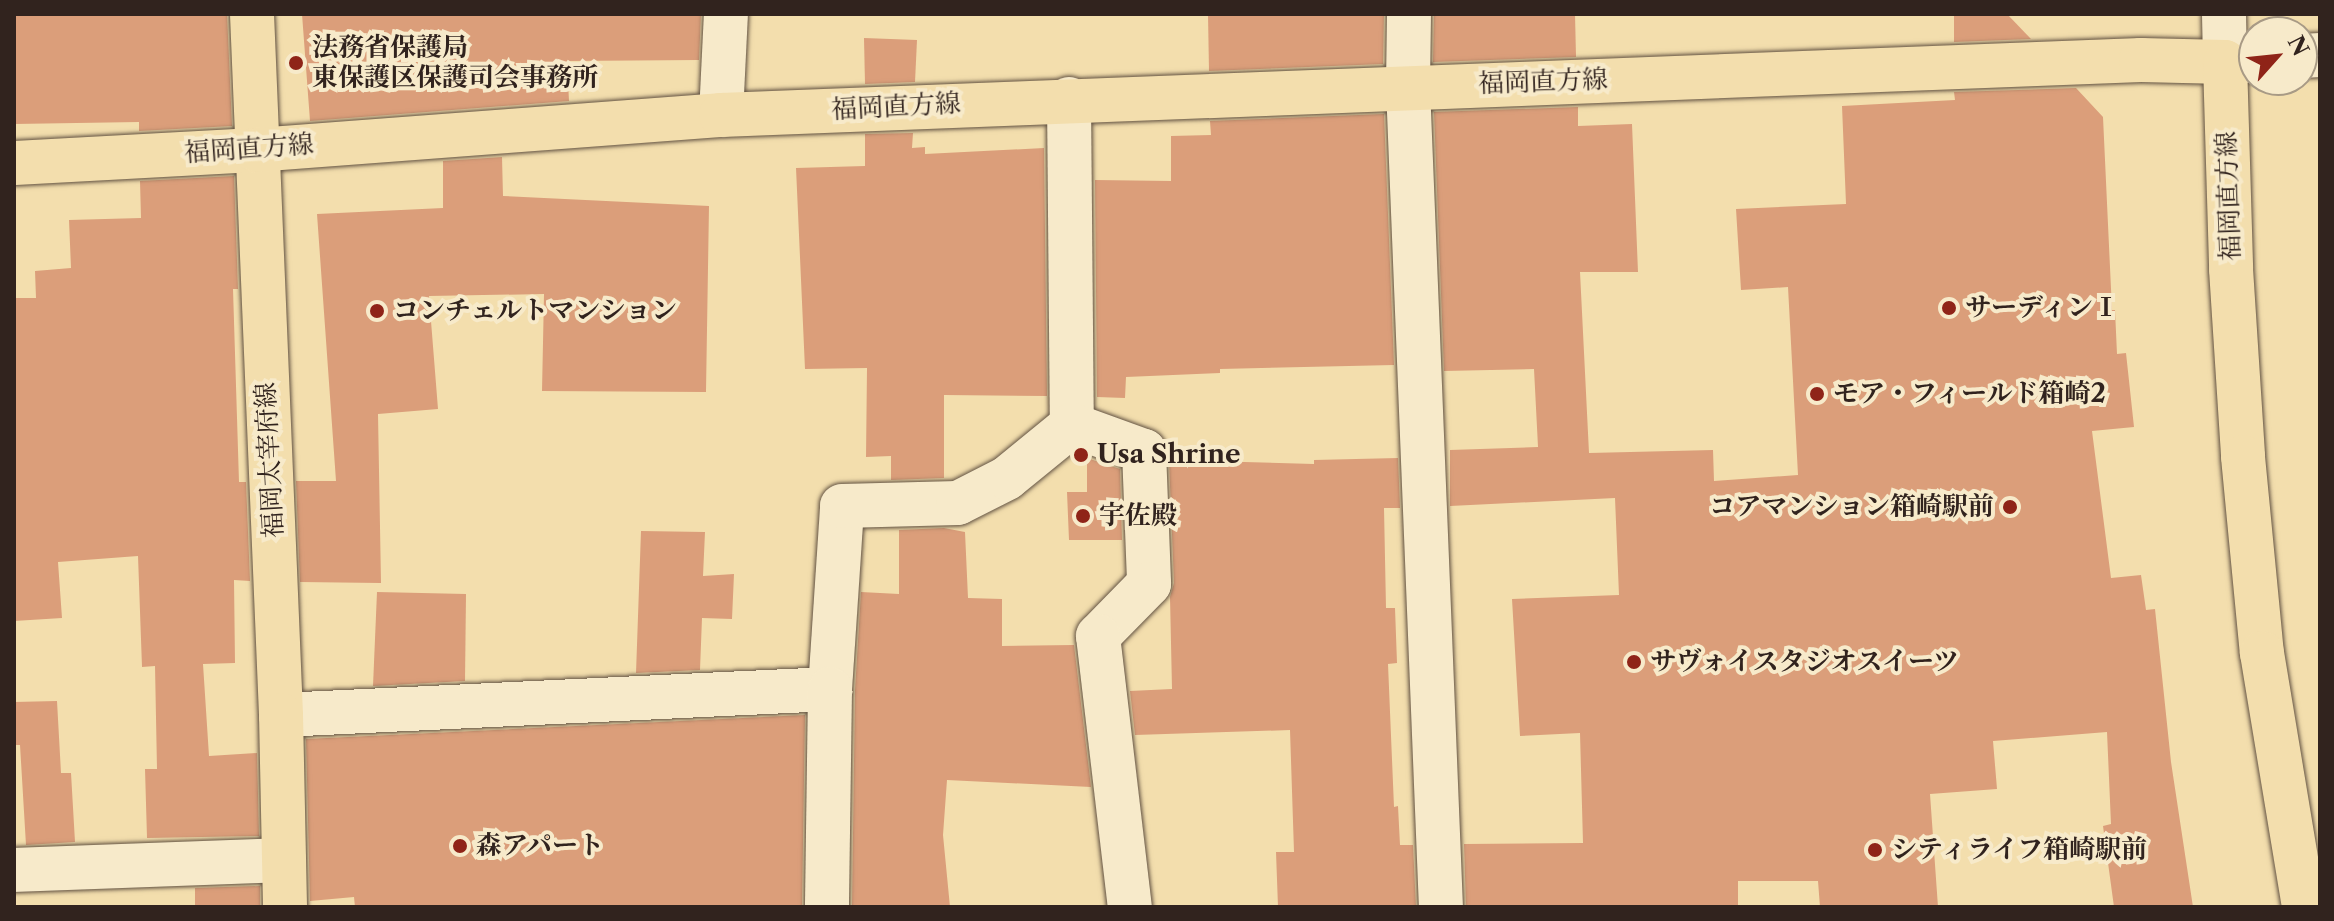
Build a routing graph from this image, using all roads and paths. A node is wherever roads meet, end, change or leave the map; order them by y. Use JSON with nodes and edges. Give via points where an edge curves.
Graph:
{"nodes":[{"id":1,"x":252,"y":14,"type":"edge"},
{"id":2,"x":726,"y":14,"type":"edge"},
{"id":3,"x":1409,"y":14,"type":"edge"},
{"id":4,"x":2224,"y":14,"type":"edge"},
{"id":5,"x":2238,"y":58,"type":"edge"},
{"id":6,"x":2238,"y":61,"type":"edge"},
{"id":7,"x":1408,"y":87,"type":"junction"},
{"id":8,"x":2238,"y":87,"type":"edge"},
{"id":9,"x":1069,"y":99,"type":"junction"},
{"id":10,"x":721,"y":115,"type":"junction"},
{"id":11,"x":256,"y":150,"type":"junction"},
{"id":12,"x":14,"y":163,"type":"edge"},
{"id":13,"x":1072,"y":425,"type":"junction"},
{"id":14,"x":830,"y":689,"type":"junction"},
{"id":15,"x":281,"y":715,"type":"junction"},
{"id":16,"x":284,"y":860,"type":"junction"},
{"id":17,"x":14,"y":870,"type":"edge"},
{"id":18,"x":285,"y":907,"type":"edge"},
{"id":19,"x":827,"y":907,"type":"edge"},
{"id":20,"x":1130,"y":907,"type":"edge"},
{"id":21,"x":1441,"y":907,"type":"edge"},
{"id":22,"x":2304,"y":907,"type":"edge"}],
"edges":[{"from":1,"to":11,"type":"main road","name":"福岡太宰府線"},
{"from":2,"to":10,"type":"street"},
{"from":3,"to":7,"type":"street"},
{"from":4,"to":5,"type":"street"},
{"from":6,"to":7,"type":"main road","name":"福岡直方線","via":[[2141,60]]},
{"from":7,"to":9,"type":"main road","name":"福岡直方線"},
{"from":7,"to":21,"type":"street"},
{"from":8,"to":22,"type":"main road","name":"福岡直方線","via":[[2231,269],[2244,472],[2262,653]]},
{"from":9,"to":10,"type":"main road","name":"福岡直方線"},
{"from":9,"to":13,"type":"street"},
{"from":10,"to":11,"type":"main road","name":"福岡直方線"},
{"from":11,"to":12,"type":"main road","name":"福岡直方線"},
{"from":11,"to":15,"type":"main road","name":"福岡太宰府線"},
{"from":13,"to":14,"type":"street","via":[[1007,478],[958,503],[842,506]]},
{"from":13,"to":20,"type":"street","via":[[1144,451],[1149,584],[1098,636]]},
{"from":14,"to":15,"type":"street"},
{"from":14,"to":19,"type":"street"},
{"from":15,"to":16,"type":"main road","name":"福岡太宰府線"},
{"from":16,"to":17,"type":"street"},
{"from":16,"to":18,"type":"main road","name":"福岡太宰府線"}]}
